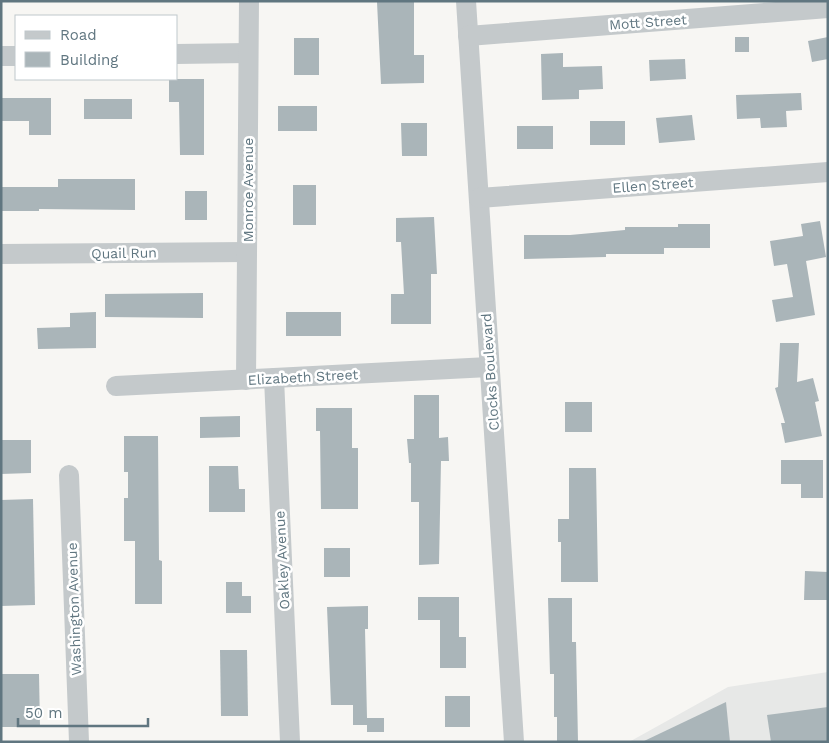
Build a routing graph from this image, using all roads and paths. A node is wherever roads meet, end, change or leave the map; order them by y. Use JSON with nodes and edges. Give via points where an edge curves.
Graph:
{"nodes":[{"id":1,"x":248,"y":1,"type":"edge"},
{"id":2,"x":466,"y":1,"type":"edge"},
{"id":3,"x":828,"y":8,"type":"edge"},
{"id":4,"x":468,"y":36,"type":"junction"},
{"id":5,"x":248,"y":53,"type":"junction"},
{"id":6,"x":178,"y":54,"type":"edge"},
{"id":7,"x":1,"y":56,"type":"edge"},
{"id":8,"x":15,"y":56,"type":"edge"},
{"id":9,"x":828,"y":172,"type":"edge"},
{"id":10,"x":479,"y":198,"type":"junction"},
{"id":11,"x":247,"y":252,"type":"junction"},
{"id":12,"x":1,"y":254,"type":"edge"},
{"id":13,"x":489,"y":367,"type":"junction"},
{"id":14,"x":274,"y":378,"type":"junction"},
{"id":15,"x":246,"y":380,"type":"junction"},
{"id":16,"x":116,"y":386,"type":"dead end"},
{"id":17,"x":69,"y":476,"type":"dead end"},
{"id":18,"x":79,"y":742,"type":"edge"},
{"id":19,"x":290,"y":742,"type":"edge"},
{"id":20,"x":514,"y":742,"type":"edge"}],
"edges":[{"from":1,"to":5,"type":"street","name":"Monroe Avenue"},
{"from":2,"to":4,"type":"street","name":"Clocks Boulevard"},
{"from":3,"to":4,"type":"street","name":"Mott Street"},
{"from":4,"to":10,"type":"street","name":"Clocks Boulevard"},
{"from":5,"to":6,"type":"street"},
{"from":5,"to":11,"type":"street","name":"Monroe Avenue"},
{"from":7,"to":8,"type":"street"},
{"from":9,"to":10,"type":"street","name":"Ellen Street"},
{"from":10,"to":13,"type":"street","name":"Clocks Boulevard"},
{"from":11,"to":12,"type":"street","name":"Quail Run"},
{"from":11,"to":15,"type":"street","name":"Monroe Avenue"},
{"from":13,"to":14,"type":"street","name":"Elizabeth Street"},
{"from":13,"to":20,"type":"street","name":"Clocks Boulevard"},
{"from":14,"to":15,"type":"street","name":"Elizabeth Street"},
{"from":14,"to":19,"type":"street","name":"Oakley Avenue"},
{"from":15,"to":16,"type":"street","name":"Elizabeth Street"},
{"from":17,"to":18,"type":"street","name":"Washington Avenue"}]}
